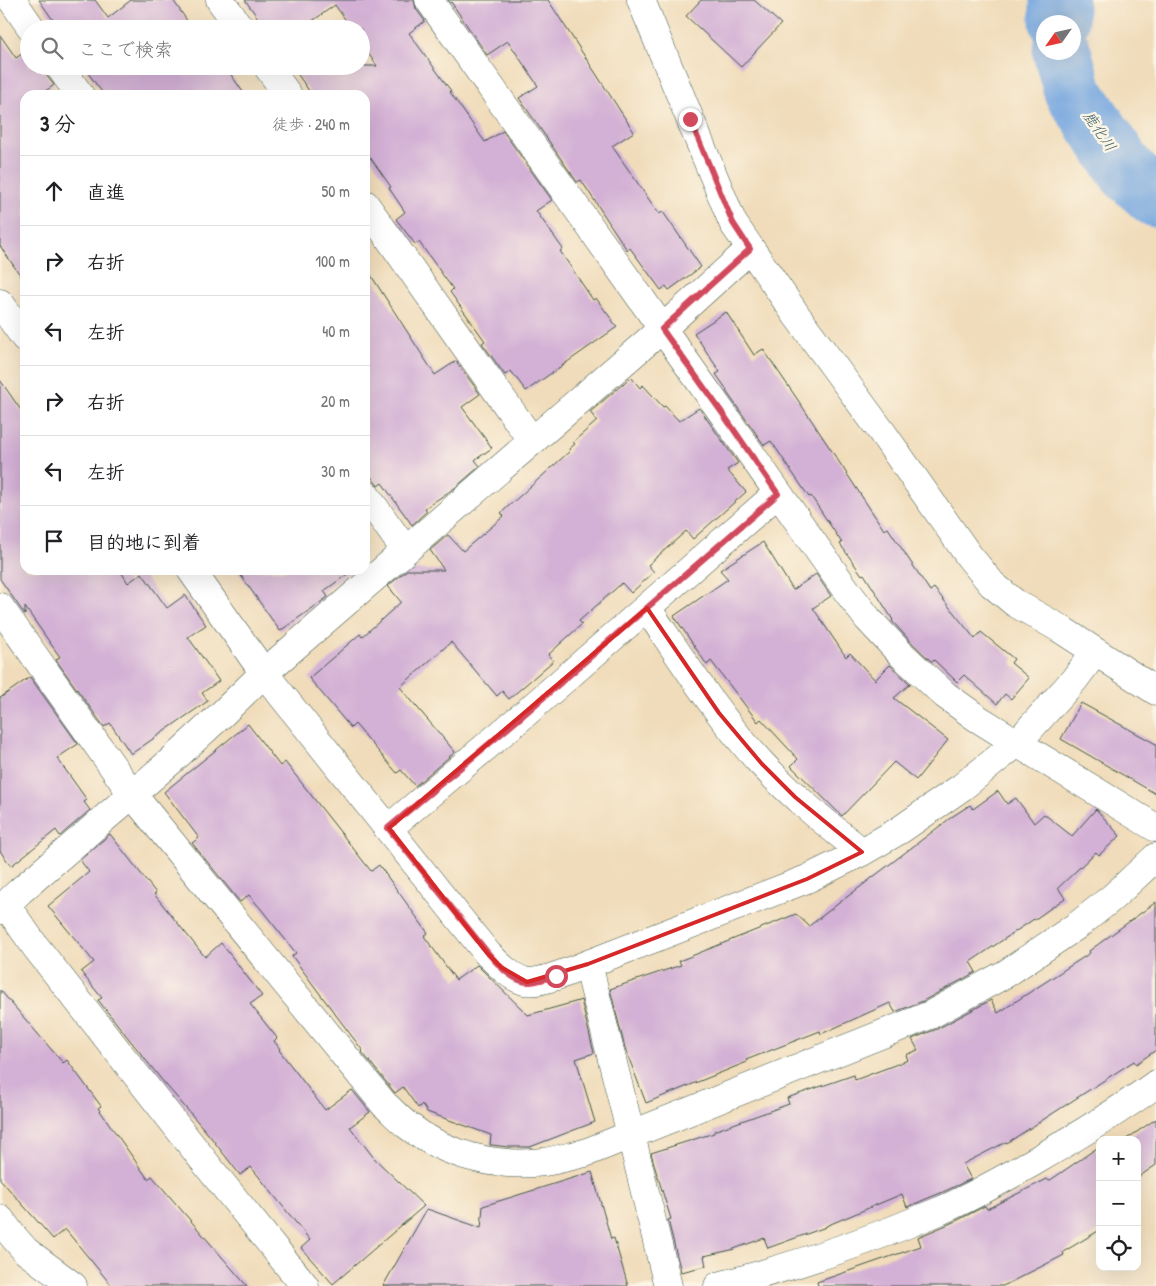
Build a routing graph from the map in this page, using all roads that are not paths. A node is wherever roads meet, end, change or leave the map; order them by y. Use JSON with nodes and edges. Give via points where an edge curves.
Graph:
{"nodes":[{"id":1,"x":12,"y":0,"type":"edge"},
{"id":2,"x":220,"y":0,"type":"edge"},
{"id":3,"x":430,"y":0,"type":"edge"},
{"id":4,"x":641,"y":0,"type":"edge"},
{"id":5,"x":26,"y":20,"type":"edge"},
{"id":6,"x":234,"y":20,"type":"edge"},
{"id":7,"x":66,"y":75,"type":"edge"},
{"id":8,"x":274,"y":75,"type":"edge"},
{"id":9,"x":76,"y":90,"type":"edge"},
{"id":10,"x":285,"y":90,"type":"edge"},
{"id":11,"x":370,"y":211,"type":"edge"},
{"id":12,"x":750,"y":249,"type":"junction"},
{"id":13,"x":0,"y":303,"type":"edge"},
{"id":14,"x":662,"y":329,"type":"junction"},
{"id":15,"x":20,"y":331,"type":"edge"},
{"id":16,"x":532,"y":440,"type":"junction"},
{"id":17,"x":778,"y":494,"type":"junction"},
{"id":18,"x":370,"y":501,"type":"edge"},
{"id":19,"x":405,"y":550,"type":"junction"},
{"id":20,"x":194,"y":575,"type":"edge"},
{"id":21,"x":0,"y":607,"type":"edge"},
{"id":22,"x":647,"y":608,"type":"junction"},
{"id":23,"x":1095,"y":652,"type":"junction"},
{"id":24,"x":264,"y":673,"type":"junction"},
{"id":25,"x":1156,"y":691,"type":"edge"},
{"id":26,"x":1017,"y":743,"type":"junction"},
{"id":27,"x":132,"y":794,"type":"junction"},
{"id":28,"x":388,"y":828,"type":"junction"},
{"id":29,"x":1156,"y":828,"type":"edge"},
{"id":30,"x":862,"y":852,"type":"junction"},
{"id":31,"x":1156,"y":857,"type":"edge"},
{"id":32,"x":3,"y":908,"type":"edge"},
{"id":33,"x":588,"y":964,"type":"junction"},
{"id":34,"x":1156,"y":1084,"type":"edge"},
{"id":35,"x":631,"y":1135,"type":"junction"},
{"id":36,"x":0,"y":1219,"type":"edge"},
{"id":37,"x":73,"y":1286,"type":"edge"},
{"id":38,"x":306,"y":1286,"type":"edge"},
{"id":39,"x":668,"y":1286,"type":"edge"},
{"id":40,"x":718,"y":1286,"type":"edge"}],
"edges":[{"from":1,"to":5,"type":"street"},
{"from":2,"to":6,"type":"street"},
{"from":3,"to":14,"type":"street"},
{"from":4,"to":12,"type":"street","via":[[733,223]]},
{"from":7,"to":9,"type":"street"},
{"from":8,"to":10,"type":"street"},
{"from":11,"to":16,"type":"street"},
{"from":12,"to":14,"type":"street"},
{"from":12,"to":23,"type":"street","via":[[992,584],[1015,603]]},
{"from":13,"to":15,"type":"street"},
{"from":14,"to":16,"type":"street"},
{"from":14,"to":17,"type":"street"},
{"from":16,"to":19,"type":"street"},
{"from":17,"to":22,"type":"street"},
{"from":17,"to":26,"type":"street","via":[[863,613],[894,647],[946,695]]},
{"from":18,"to":19,"type":"street"},
{"from":19,"to":24,"type":"street"},
{"from":20,"to":24,"type":"street"},
{"from":21,"to":27,"type":"street"},
{"from":22,"to":28,"type":"street"},
{"from":22,"to":30,"type":"street","via":[[719,713],[762,764],[795,798]]},
{"from":23,"to":25,"type":"street"},
{"from":23,"to":26,"type":"street"},
{"from":24,"to":27,"type":"street"},
{"from":24,"to":28,"type":"street"},
{"from":26,"to":29,"type":"street"},
{"from":26,"to":30,"type":"street","via":[[946,798]]},
{"from":27,"to":32,"type":"street"},
{"from":27,"to":35,"type":"street","via":[[384,1104],[407,1125],[462,1155],[516,1164],[545,1162],[585,1153]]},
{"from":28,"to":33,"type":"street","via":[[488,953],[515,977],[527,982],[539,980]]},
{"from":30,"to":33,"type":"street","via":[[807,879]]},
{"from":31,"to":35,"type":"street","via":[[1078,925],[1007,973],[930,1015]]},
{"from":32,"to":38,"type":"street"},
{"from":33,"to":35,"type":"street"},
{"from":34,"to":40,"type":"street","via":[[1088,1130],[938,1212],[844,1249]]},
{"from":35,"to":39,"type":"street"},
{"from":36,"to":37,"type":"street","via":[[26,1251]]}]}
